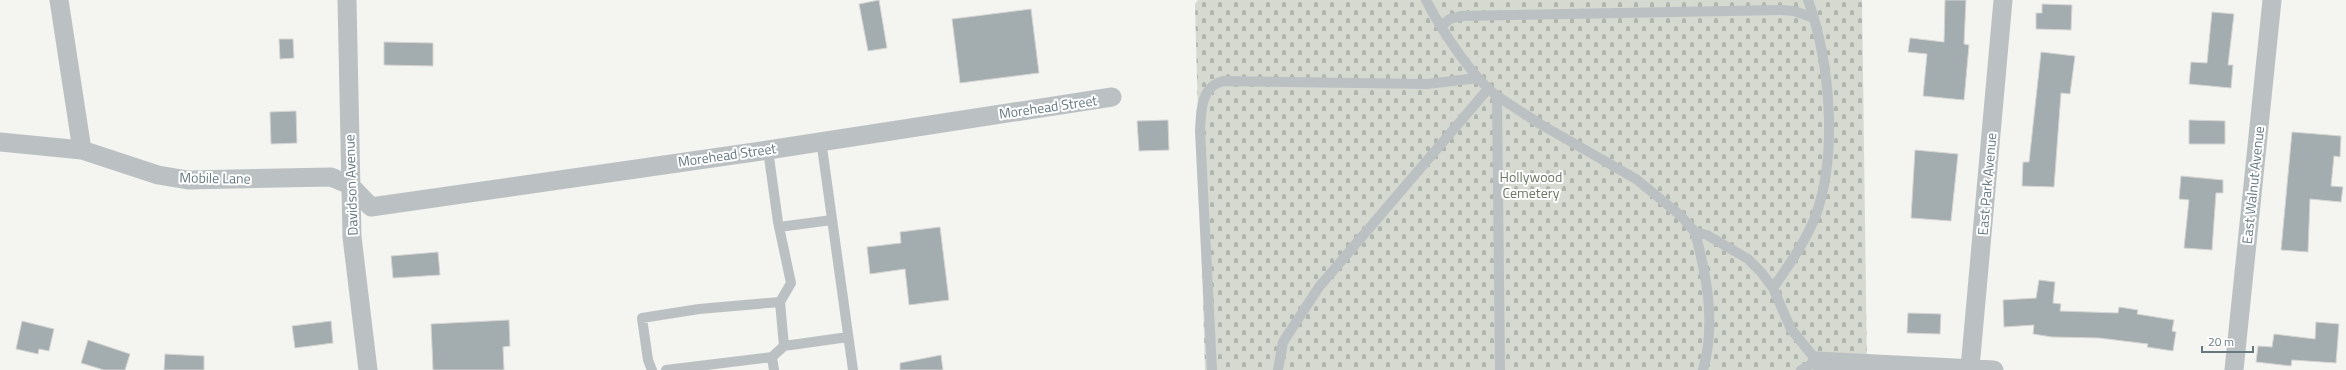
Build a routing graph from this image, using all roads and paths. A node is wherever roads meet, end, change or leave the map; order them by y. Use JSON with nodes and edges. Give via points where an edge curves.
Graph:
{"nodes":[{"id":1,"x":59,"y":0,"type":"edge"},
{"id":2,"x":347,"y":0,"type":"edge"},
{"id":3,"x":1426,"y":0,"type":"edge"},
{"id":4,"x":1808,"y":0,"type":"edge"},
{"id":5,"x":2003,"y":0,"type":"edge"},
{"id":6,"x":2272,"y":0,"type":"edge"},
{"id":7,"x":1814,"y":18,"type":"junction"},
{"id":8,"x":1441,"y":26,"type":"junction"},
{"id":9,"x":1478,"y":78,"type":"junction"},
{"id":10,"x":1488,"y":89,"type":"junction"},
{"id":11,"x":1497,"y":96,"type":"junction"},
{"id":12,"x":1112,"y":97,"type":"dead end"},
{"id":13,"x":821,"y":140,"type":"junction"},
{"id":14,"x":0,"y":142,"type":"edge"},
{"id":15,"x":82,"y":150,"type":"junction"},
{"id":16,"x":768,"y":150,"type":"junction"},
{"id":17,"x":350,"y":186,"type":"junction"},
{"id":18,"x":832,"y":220,"type":"junction"},
{"id":19,"x":779,"y":227,"type":"junction"},
{"id":20,"x":1695,"y":232,"type":"junction"},
{"id":21,"x":1773,"y":288,"type":"junction"},
{"id":22,"x":780,"y":302,"type":"junction"},
{"id":23,"x":848,"y":337,"type":"junction"},
{"id":24,"x":784,"y":346,"type":"junction"},
{"id":25,"x":772,"y":357,"type":"junction"},
{"id":26,"x":1809,"y":365,"type":"edge"},
{"id":27,"x":1970,"y":368,"type":"junction"},
{"id":28,"x":368,"y":370,"type":"edge"},
{"id":29,"x":652,"y":370,"type":"edge"},
{"id":30,"x":666,"y":370,"type":"edge"},
{"id":31,"x":774,"y":370,"type":"edge"},
{"id":32,"x":853,"y":370,"type":"edge"},
{"id":33,"x":1212,"y":370,"type":"edge"},
{"id":34,"x":1278,"y":370,"type":"edge"},
{"id":35,"x":1500,"y":370,"type":"edge"},
{"id":36,"x":1703,"y":370,"type":"edge"},
{"id":37,"x":1994,"y":370,"type":"edge"},
{"id":38,"x":2234,"y":370,"type":"edge"}],
"edges":[{"from":1,"to":15,"type":"street"},
{"from":2,"to":17,"type":"street","name":"Davidson Avenue"},
{"from":3,"to":8,"type":"lane"},
{"from":4,"to":7,"type":"lane"},
{"from":5,"to":27,"type":"street","name":"East Park Avenue"},
{"from":6,"to":38,"type":"street","name":"East Walnut Avenue"},
{"from":7,"to":8,"type":"lane","via":[[1794,11],[1781,10],[1469,16],[1450,19]]},
{"from":7,"to":21,"type":"lane","via":[[1822,50],[1827,103],[1828,153],[1824,184],[1816,215],[1804,240]]},
{"from":8,"to":9,"type":"lane"},
{"from":9,"to":10,"type":"lane"},
{"from":9,"to":33,"type":"lane","via":[[1428,84],[1223,82],[1216,83],[1208,91],[1202,103],[1200,132]]},
{"from":10,"to":11,"type":"lane"},
{"from":10,"to":34,"type":"lane","via":[[1319,287],[1283,342]]},
{"from":11,"to":20,"type":"lane","via":[[1636,179],[1680,215]]},
{"from":11,"to":35,"type":"lane"},
{"from":12,"to":13,"type":"street","name":"Morehead Street"},
{"from":13,"to":16,"type":"street","name":"Morehead Street"},
{"from":13,"to":18,"type":"lane"},
{"from":14,"to":15,"type":"street","name":"Mobile Lane"},
{"from":15,"to":17,"type":"street","name":"Mobile Lane","via":[[158,175],[188,180],[330,177]]},
{"from":16,"to":17,"type":"street","name":"Morehead Street","via":[[371,207]]},
{"from":16,"to":19,"type":"lane"},
{"from":17,"to":28,"type":"street","name":"Davidson Avenue","via":[[352,237]]},
{"from":18,"to":19,"type":"lane"},
{"from":18,"to":23,"type":"lane"},
{"from":19,"to":22,"type":"lane","via":[[791,283]]},
{"from":20,"to":21,"type":"lane","via":[[1707,235],[1748,259]]},
{"from":20,"to":36,"type":"lane","via":[[1708,290],[1709,328]]},
{"from":21,"to":26,"type":"lane"},
{"from":22,"to":24,"type":"lane"},
{"from":22,"to":29,"type":"lane","via":[[699,309],[642,318],[648,360]]},
{"from":23,"to":24,"type":"lane"},
{"from":23,"to":32,"type":"lane"},
{"from":24,"to":25,"type":"lane"},
{"from":25,"to":30,"type":"lane"},
{"from":25,"to":31,"type":"lane"},
{"from":26,"to":27,"type":"street"},
{"from":27,"to":37,"type":"street"}]}
